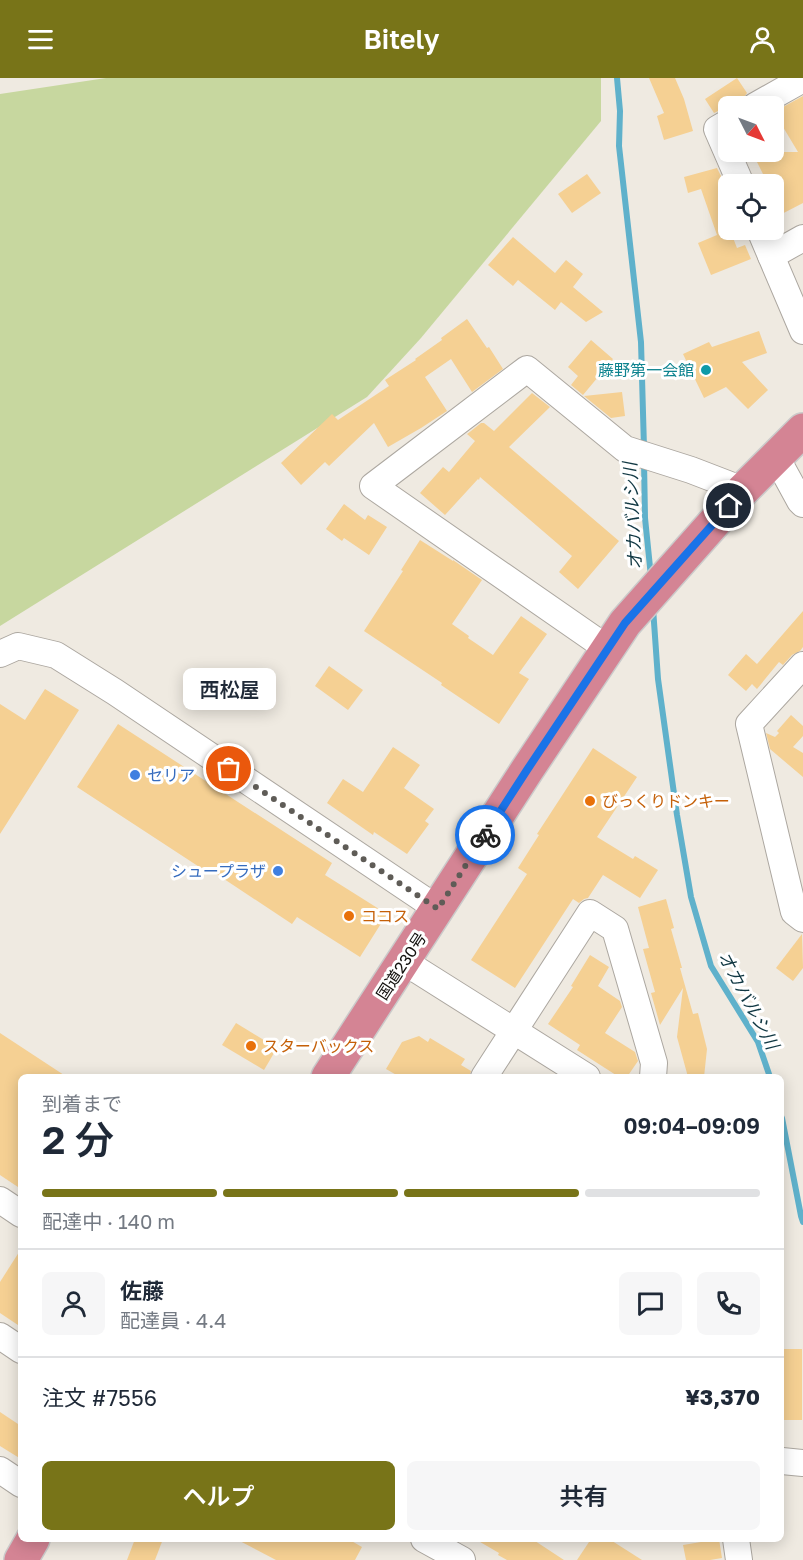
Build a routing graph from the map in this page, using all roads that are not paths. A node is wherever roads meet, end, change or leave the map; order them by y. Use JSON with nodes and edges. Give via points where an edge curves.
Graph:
{"nodes":[{"id":1,"x":803,"y":78,"type":"edge"},
{"id":2,"x":772,"y":96,"type":"edge"},
{"id":3,"x":803,"y":238,"type":"edge"},
{"id":4,"x":764,"y":240,"type":"edge"},
{"id":5,"x":771,"y":256,"type":"junction"},
{"id":6,"x":803,"y":332,"type":"edge"},
{"id":7,"x":803,"y":430,"type":"edge"},
{"id":8,"x":776,"y":457,"type":"junction"},
{"id":9,"x":742,"y":490,"type":"junction"},
{"id":10,"x":803,"y":504,"type":"edge"},
{"id":11,"x":616,"y":636,"type":"junction"},
{"id":12,"x":0,"y":654,"type":"edge"},
{"id":13,"x":803,"y":664,"type":"edge"},
{"id":14,"x":438,"y":909,"type":"junction"},
{"id":15,"x":800,"y":909,"type":"edge"},
{"id":16,"x":403,"y":961,"type":"junction"},
{"id":17,"x":513,"y":1031,"type":"junction"},
{"id":18,"x":330,"y":1074,"type":"edge"},
{"id":19,"x":486,"y":1074,"type":"edge"},
{"id":20,"x":582,"y":1074,"type":"edge"},
{"id":21,"x":653,"y":1074,"type":"edge"},
{"id":22,"x":0,"y":1200,"type":"edge"},
{"id":23,"x":18,"y":1212,"type":"edge"},
{"id":24,"x":0,"y":1336,"type":"edge"},
{"id":25,"x":18,"y":1348,"type":"edge"},
{"id":26,"x":784,"y":1461,"type":"edge"},
{"id":27,"x":803,"y":1463,"type":"edge"},
{"id":28,"x":0,"y":1470,"type":"edge"},
{"id":29,"x":18,"y":1482,"type":"edge"},
{"id":30,"x":31,"y":1542,"type":"edge"},
{"id":31,"x":429,"y":1542,"type":"edge"},
{"id":32,"x":736,"y":1542,"type":"edge"},
{"id":33,"x":455,"y":1558,"type":"edge"},
{"id":34,"x":21,"y":1560,"type":"edge"},
{"id":35,"x":739,"y":1560,"type":"edge"}],
"edges":[{"from":1,"to":2,"type":"street"},
{"from":3,"to":5,"type":"street"},
{"from":4,"to":5,"type":"street"},
{"from":5,"to":6,"type":"street"},
{"from":7,"to":8,"type":"highway","name":"国道230号"},
{"from":8,"to":9,"type":"highway","name":"国道230号"},
{"from":8,"to":10,"type":"street"},
{"from":9,"to":11,"type":"highway","name":"国道230号"},
{"from":9,"to":11,"type":"street","via":[[625,448],[527,369],[374,486]]},
{"from":11,"to":14,"type":"highway","name":"国道230号"},
{"from":12,"to":14,"type":"street","via":[[18,646],[56,655]]},
{"from":13,"to":15,"type":"street","via":[[749,724]]},
{"from":14,"to":16,"type":"highway","name":"国道230号"},
{"from":16,"to":17,"type":"street"},
{"from":16,"to":18,"type":"highway","name":"国道230号"},
{"from":17,"to":19,"type":"street"},
{"from":17,"to":20,"type":"street"},
{"from":17,"to":21,"type":"street","via":[[590,913],[615,929],[654,1063]]},
{"from":22,"to":23,"type":"street"},
{"from":24,"to":25,"type":"street"},
{"from":26,"to":27,"type":"street"},
{"from":28,"to":29,"type":"street"},
{"from":30,"to":34,"type":"highway"},
{"from":31,"to":33,"type":"street"},
{"from":32,"to":35,"type":"street"}]}
